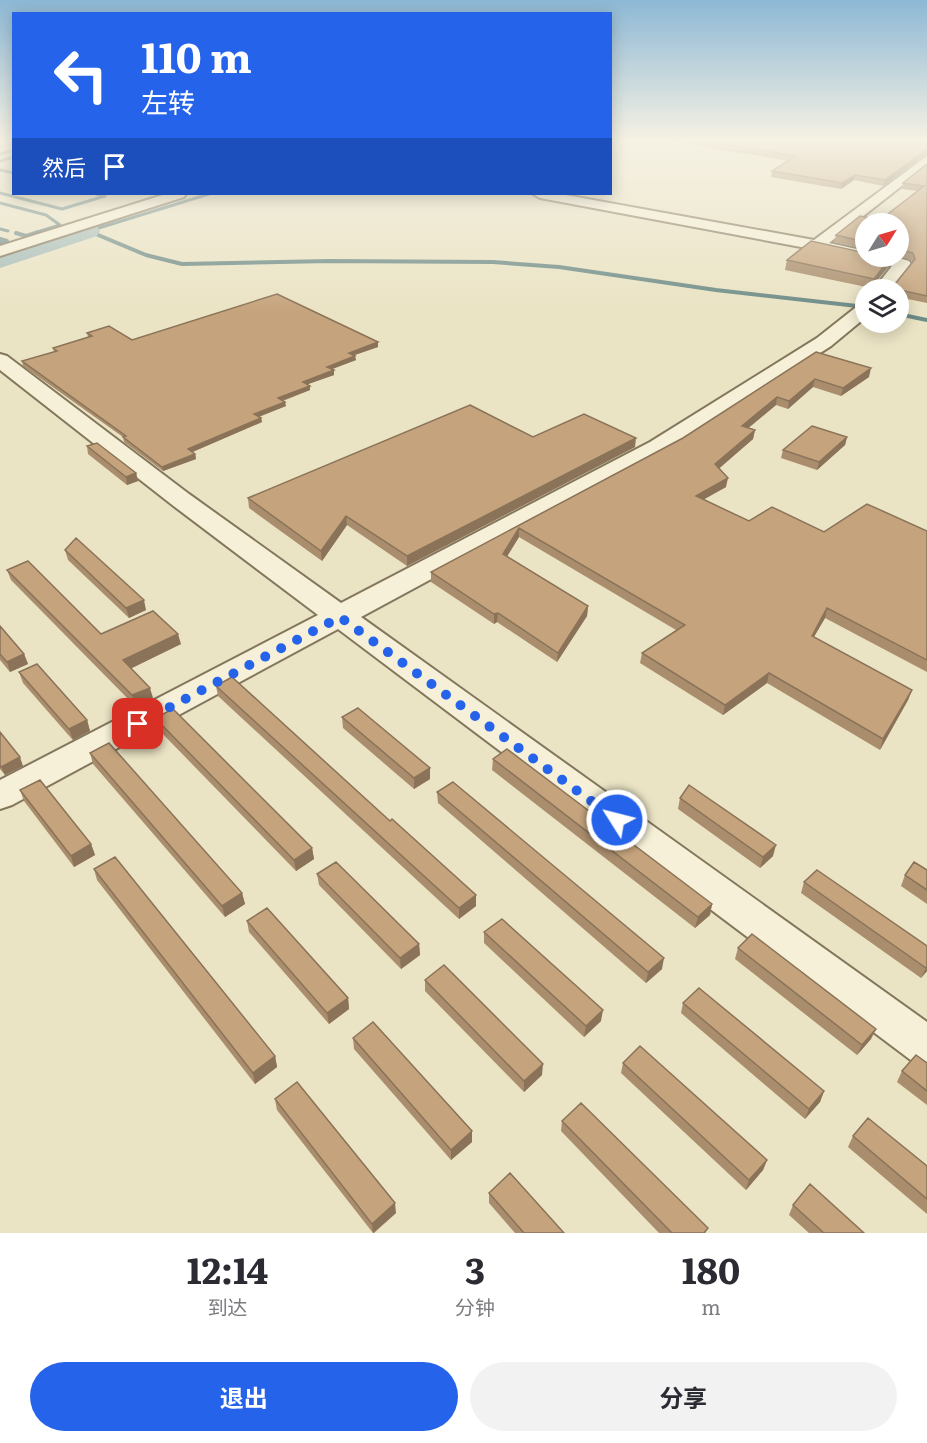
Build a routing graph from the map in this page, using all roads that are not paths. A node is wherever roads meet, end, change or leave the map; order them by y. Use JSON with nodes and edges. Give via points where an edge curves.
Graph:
{"nodes":[{"id":1,"x":171,"y":197,"type":"edge"},
{"id":2,"x":554,"y":197,"type":"edge"},
{"id":3,"x":880,"y":197,"type":"edge"},
{"id":4,"x":817,"y":245,"type":"junction"},
{"id":5,"x":0,"y":251,"type":"edge"},
{"id":6,"x":855,"y":253,"type":"edge"},
{"id":7,"x":900,"y":267,"type":"edge"},
{"id":8,"x":890,"y":279,"type":"edge"},
{"id":9,"x":855,"y":316,"type":"edge"},
{"id":10,"x":0,"y":360,"type":"edge"},
{"id":11,"x":340,"y":617,"type":"junction"},
{"id":12,"x":0,"y":796,"type":"edge"},
{"id":13,"x":927,"y":1047,"type":"edge"}],
"edges":[{"from":1,"to":5,"type":"street"},
{"from":2,"to":4,"type":"street"},
{"from":3,"to":4,"type":"street"},
{"from":4,"to":6,"type":"street"},
{"from":7,"to":8,"type":"street"},
{"from":9,"to":11,"type":"street","via":[[824,342],[658,447]]},
{"from":10,"to":11,"type":"street"},
{"from":11,"to":12,"type":"street"},
{"from":11,"to":13,"type":"street"}]}
